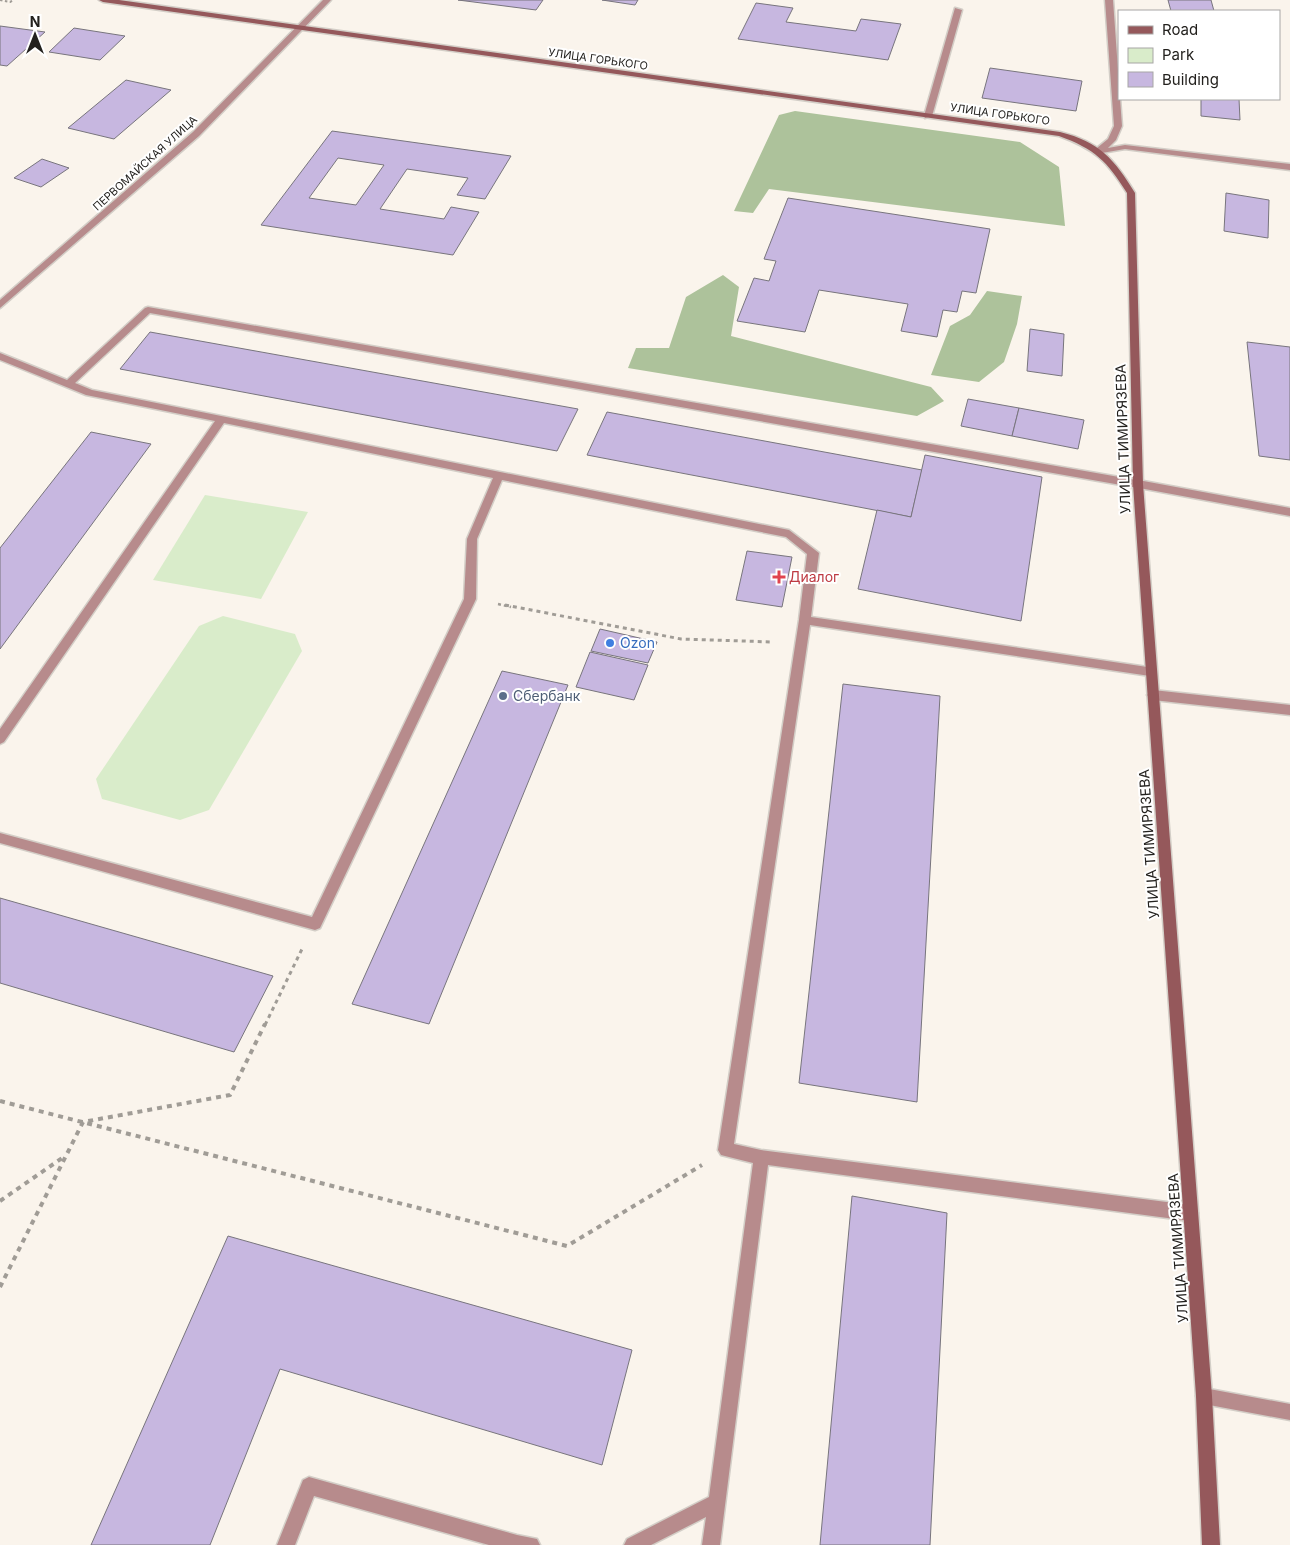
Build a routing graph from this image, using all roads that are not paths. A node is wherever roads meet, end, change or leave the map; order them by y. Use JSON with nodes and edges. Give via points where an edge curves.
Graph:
{"nodes":[{"id":1,"x":103,"y":0,"type":"edge"},
{"id":2,"x":327,"y":0,"type":"edge"},
{"id":3,"x":1109,"y":0,"type":"edge"},
{"id":4,"x":958,"y":10,"type":"dead end"},
{"id":5,"x":298,"y":29,"type":"junction"},
{"id":6,"x":928,"y":116,"type":"junction"},
{"id":7,"x":1094,"y":148,"type":"junction"},
{"id":8,"x":1290,"y":167,"type":"edge"},
{"id":9,"x":0,"y":305,"type":"edge"},
{"id":10,"x":0,"y":356,"type":"edge"},
{"id":11,"x":68,"y":384,"type":"junction"},
{"id":12,"x":221,"y":420,"type":"junction"},
{"id":13,"x":499,"y":475,"type":"junction"},
{"id":14,"x":1138,"y":484,"type":"junction"},
{"id":15,"x":1290,"y":512,"type":"edge"},
{"id":16,"x":805,"y":620,"type":"junction"},
{"id":17,"x":1150,"y":671,"type":"junction"},
{"id":18,"x":1153,"y":695,"type":"junction"},
{"id":19,"x":1284,"y":709,"type":"edge"},
{"id":20,"x":1290,"y":715,"type":"edge"},
{"id":21,"x":0,"y":739,"type":"edge"},
{"id":22,"x":0,"y":838,"type":"edge"},
{"id":23,"x":761,"y":1157,"type":"junction"},
{"id":24,"x":1190,"y":1213,"type":"junction"},
{"id":25,"x":1204,"y":1396,"type":"junction"},
{"id":26,"x":1290,"y":1412,"type":"edge"},
{"id":27,"x":716,"y":1502,"type":"junction"},
{"id":28,"x":286,"y":1545,"type":"edge"},
{"id":29,"x":531,"y":1545,"type":"edge"},
{"id":30,"x":633,"y":1545,"type":"edge"},
{"id":31,"x":711,"y":1545,"type":"edge"},
{"id":32,"x":1211,"y":1545,"type":"edge"}],
"edges":[{"from":1,"to":5,"type":"street","name":"УЛИЦА ГОРЬКОГО"},
{"from":2,"to":5,"type":"street","name":"ПЕРВОМАЙСКАЯ УЛИЦА"},
{"from":3,"to":7,"type":"street","via":[[1118,126],[1112,140]]},
{"from":4,"to":6,"type":"street"},
{"from":5,"to":6,"type":"street","name":"УЛИЦА ГОРЬКОГО"},
{"from":5,"to":9,"type":"street","name":"ПЕРВОМАЙСКАЯ УЛИЦА","via":[[196,134]]},
{"from":6,"to":7,"type":"street","name":"УЛИЦА ГОРЬКОГО","via":[[1060,134]]},
{"from":7,"to":8,"type":"street","name":"УЛИЦА ГОРЬКОГО","via":[[1125,147]]},
{"from":7,"to":14,"type":"street","name":"УЛИЦА ТИМИРЯЗЕВА","via":[[1112,161],[1131,193]]},
{"from":10,"to":11,"type":"street"},
{"from":11,"to":12,"type":"street","via":[[90,393]]},
{"from":11,"to":14,"type":"street","via":[[148,310]]},
{"from":12,"to":13,"type":"street"},
{"from":12,"to":21,"type":"street"},
{"from":13,"to":16,"type":"street","via":[[789,534],[813,553]]},
{"from":13,"to":22,"type":"street","via":[[472,539],[470,599],[315,924]]},
{"from":14,"to":15,"type":"street"},
{"from":14,"to":17,"type":"street","name":"УЛИЦА ТИМИРЯЗЕВА"},
{"from":16,"to":17,"type":"street"},
{"from":16,"to":23,"type":"street","via":[[726,1150]]},
{"from":17,"to":18,"type":"street","name":"УЛИЦА ТИМИРЯЗЕВА"},
{"from":18,"to":19,"type":"street"},
{"from":18,"to":24,"type":"street","name":"УЛИЦА ТИМИРЯЗЕВА"},
{"from":19,"to":20,"type":"street"},
{"from":23,"to":24,"type":"street"},
{"from":23,"to":27,"type":"street"},
{"from":24,"to":25,"type":"street","name":"УЛИЦА ТИМИРЯЗЕВА"},
{"from":25,"to":26,"type":"street"},
{"from":25,"to":32,"type":"street","name":"УЛИЦА ТИМИРЯЗЕВА"},
{"from":27,"to":30,"type":"street"},
{"from":27,"to":31,"type":"street"},
{"from":28,"to":29,"type":"street","via":[[309,1486],[517,1544]]}]}
